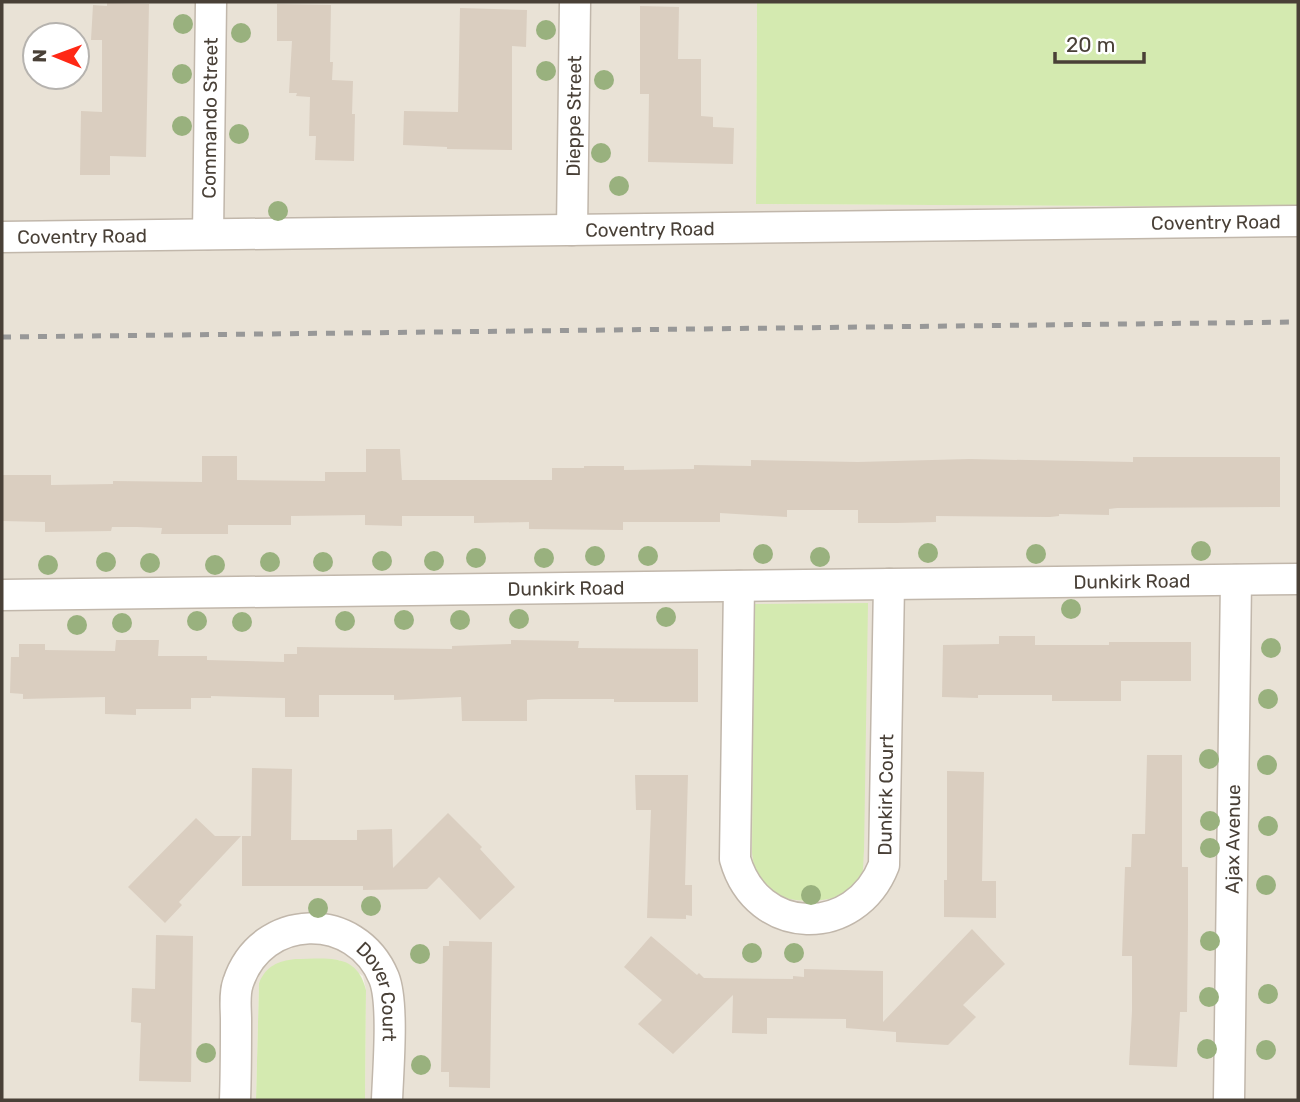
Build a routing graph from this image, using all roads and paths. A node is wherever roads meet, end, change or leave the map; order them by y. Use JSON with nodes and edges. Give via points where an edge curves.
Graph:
{"nodes":[{"id":1,"x":211,"y":2,"type":"edge"},
{"id":2,"x":575,"y":2,"type":"edge"},
{"id":3,"x":1298,"y":221,"type":"edge"},
{"id":4,"x":572,"y":230,"type":"junction"},
{"id":5,"x":208,"y":234,"type":"junction"},
{"id":6,"x":2,"y":237,"type":"edge"},
{"id":7,"x":1298,"y":579,"type":"edge"},
{"id":8,"x":1236,"y":580,"type":"junction"},
{"id":9,"x":889,"y":584,"type":"junction"},
{"id":10,"x":739,"y":586,"type":"junction"},
{"id":11,"x":2,"y":594,"type":"edge"},
{"id":12,"x":235,"y":1100,"type":"edge"},
{"id":13,"x":387,"y":1100,"type":"edge"},
{"id":14,"x":1229,"y":1100,"type":"edge"}],
"edges":[{"from":1,"to":5,"type":"street","name":"Commando Street"},
{"from":2,"to":4,"type":"street","name":"Dieppe Street"},
{"from":3,"to":4,"type":"street","name":"Coventry Road"},
{"from":4,"to":5,"type":"street","name":"Coventry Road"},
{"from":5,"to":6,"type":"street","name":"Coventry Road"},
{"from":7,"to":8,"type":"street","name":"Dunkirk Road"},
{"from":8,"to":9,"type":"street","name":"Dunkirk Road"},
{"from":8,"to":14,"type":"street","name":"Ajax Avenue"},
{"from":9,"to":10,"type":"street","name":"Dunkirk Road"},
{"from":9,"to":10,"type":"street","name":"Dunkirk Court","via":[[884,865],[872,889],[852,907],[827,918],[807,919],[781,914],[764,904],[745,884],[735,859]]},
{"from":10,"to":11,"type":"street","name":"Dunkirk Road"},
{"from":12,"to":13,"type":"street","name":"Dover Court","via":[[237,987],[244,968],[271,939],[310,928],[354,940],[374,959],[384,977],[389,999]]}]}
